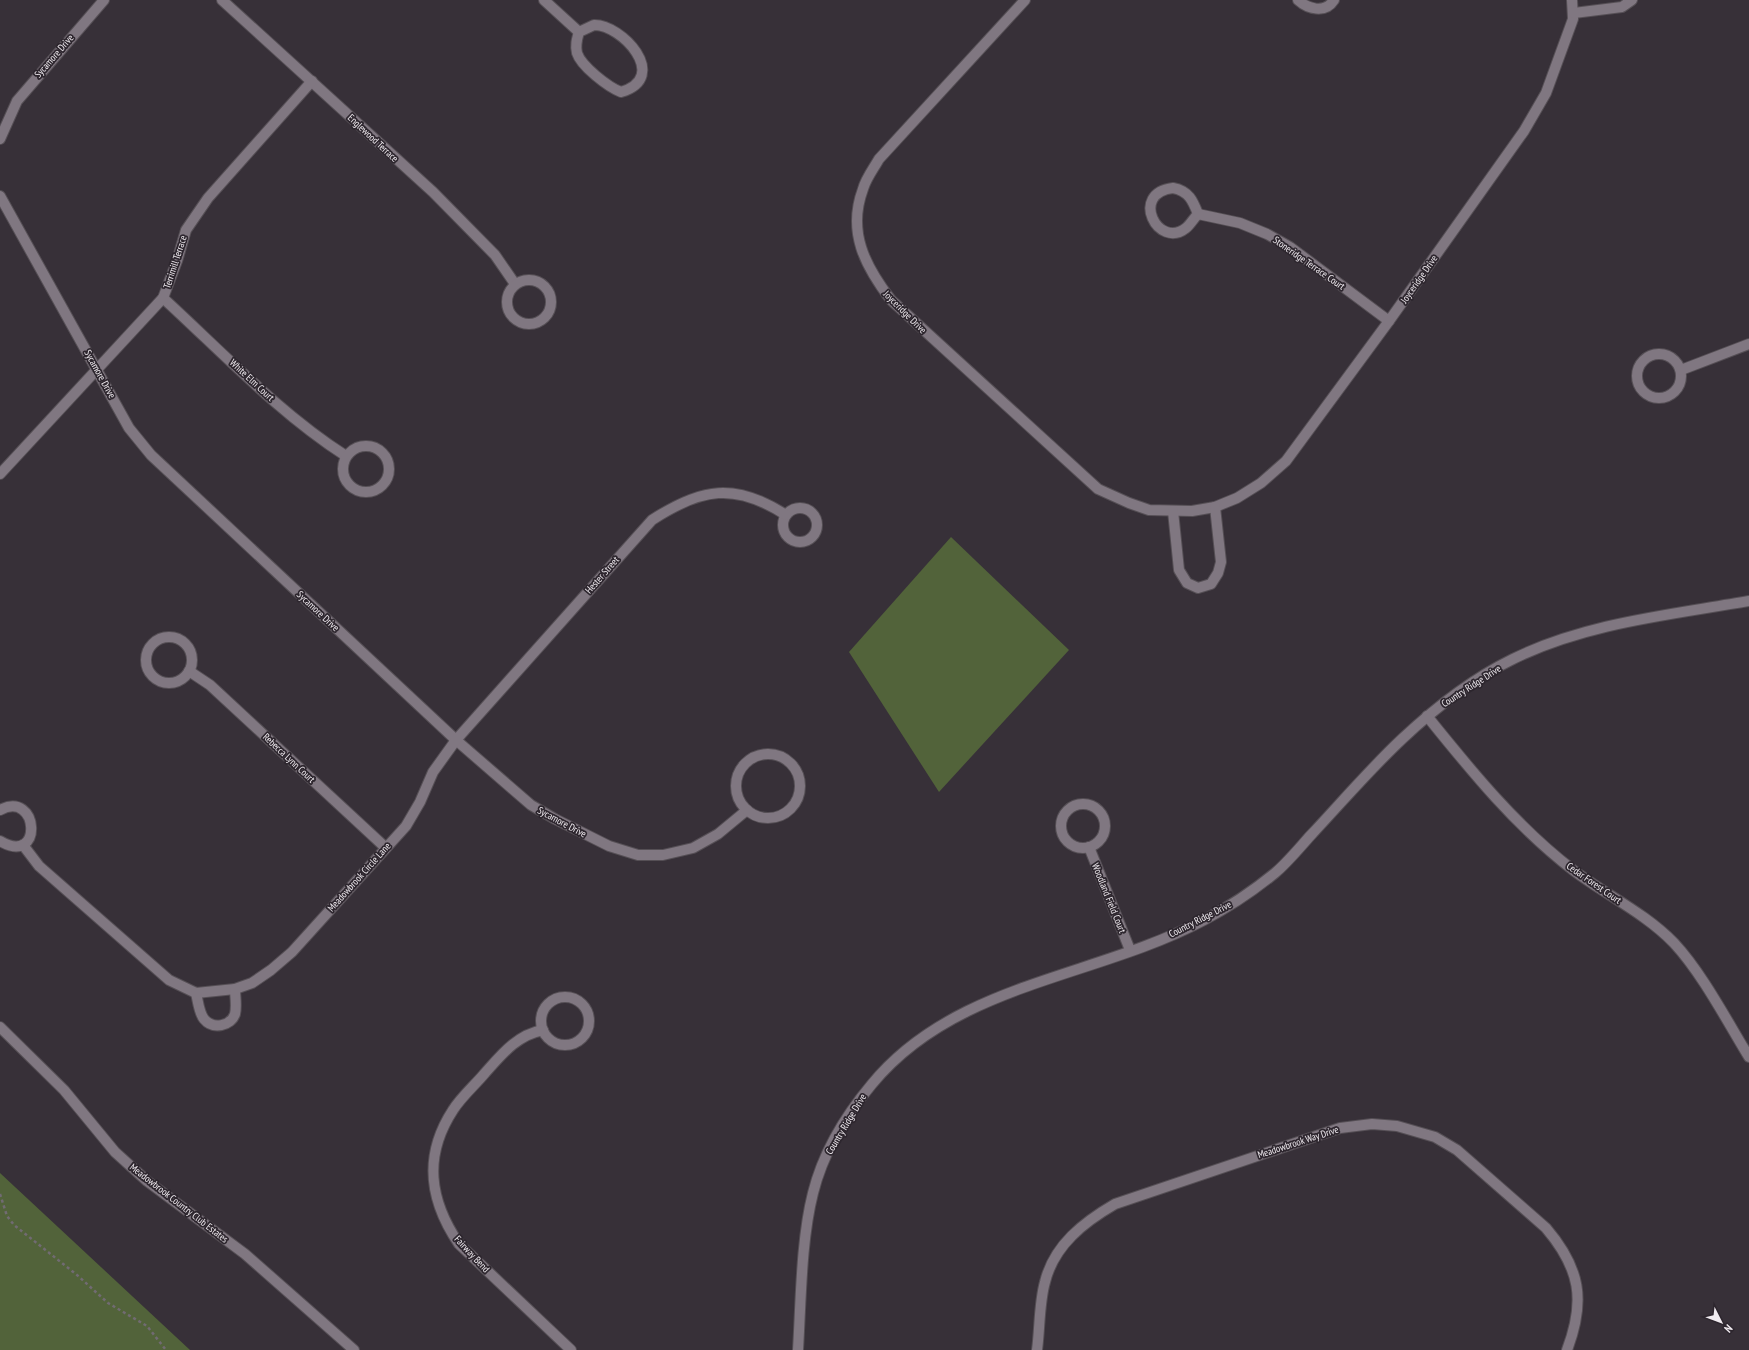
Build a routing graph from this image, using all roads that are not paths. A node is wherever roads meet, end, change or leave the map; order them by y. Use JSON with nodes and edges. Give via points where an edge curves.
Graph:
{"nodes":[{"id":1,"x":104,"y":0,"type":"edge"},
{"id":2,"x":222,"y":0,"type":"edge"},
{"id":3,"x":544,"y":0,"type":"edge"},
{"id":4,"x":1025,"y":0,"type":"edge"},
{"id":5,"x":1298,"y":0,"type":"edge"},
{"id":6,"x":1334,"y":0,"type":"edge"},
{"id":7,"x":1572,"y":0,"type":"edge"},
{"id":8,"x":1632,"y":0,"type":"edge"},
{"id":9,"x":1574,"y":13,"type":"junction"},
{"id":10,"x":579,"y":32,"type":"junction"},
{"id":11,"x":312,"y":81,"type":"junction"},
{"id":12,"x":0,"y":139,"type":"edge"},
{"id":13,"x":0,"y":196,"type":"edge"},
{"id":14,"x":1198,"y":214,"type":"junction"},
{"id":15,"x":515,"y":284,"type":"junction"},
{"id":16,"x":164,"y":298,"type":"junction"},
{"id":17,"x":1389,"y":321,"type":"junction"},
{"id":18,"x":1749,"y":344,"type":"edge"},
{"id":19,"x":97,"y":368,"type":"junction"},
{"id":20,"x":1681,"y":370,"type":"junction"},
{"id":21,"x":346,"y":456,"type":"junction"},
{"id":22,"x":0,"y":474,"type":"edge"},
{"id":23,"x":1215,"y":507,"type":"junction"},
{"id":24,"x":1173,"y":511,"type":"junction"},
{"id":25,"x":786,"y":515,"type":"dead end"},
{"id":26,"x":1749,"y":601,"type":"edge"},
{"id":27,"x":189,"y":672,"type":"junction"},
{"id":28,"x":1427,"y":716,"type":"junction"},
{"id":29,"x":456,"y":740,"type":"junction"},
{"id":30,"x":0,"y":810,"type":"edge"},
{"id":31,"x":747,"y":810,"type":"junction"},
{"id":32,"x":0,"y":841,"type":"edge"},
{"id":33,"x":23,"y":845,"type":"junction"},
{"id":34,"x":1089,"y":847,"type":"junction"},
{"id":35,"x":386,"y":848,"type":"junction"},
{"id":36,"x":1130,"y":950,"type":"junction"},
{"id":37,"x":235,"y":989,"type":"junction"},
{"id":38,"x":196,"y":993,"type":"junction"},
{"id":39,"x":0,"y":1027,"type":"edge"},
{"id":40,"x":543,"y":1030,"type":"junction"},
{"id":41,"x":1749,"y":1057,"type":"edge"},
{"id":42,"x":354,"y":1350,"type":"edge"},
{"id":43,"x":571,"y":1350,"type":"edge"},
{"id":44,"x":798,"y":1350,"type":"edge"},
{"id":45,"x":1037,"y":1350,"type":"edge"},
{"id":46,"x":1567,"y":1350,"type":"edge"}],
"edges":[{"from":1,"to":12,"type":"street","name":"Sycamore Drive","via":[[17,101]]},
{"from":2,"to":11,"type":"street","name":"Englewood Terrace"},
{"from":3,"to":10,"type":"street"},
{"from":4,"to":24,"type":"street","name":"Joyceridge Drive","via":[[879,159],[863,188],[856,214],[865,262],[891,300],[1098,489],[1129,504],[1149,510]]},
{"from":5,"to":6,"type":"street","via":[[1306,7],[1314,9],[1326,7]]},
{"from":7,"to":9,"type":"street","name":"Joyceridge Drive"},
{"from":8,"to":9,"type":"street","via":[[1622,7]]},
{"from":9,"to":17,"type":"street","name":"Joyceridge Drive","via":[[1546,93],[1524,131]]},
{"from":10,"to":10,"type":"street","via":[[576,48],[581,62],[621,92],[636,84],[642,71],[642,63],[635,50],[609,27],[594,25]]},
{"from":11,"to":15,"type":"street","name":"Englewood Terrace","via":[[433,192],[495,255]]},
{"from":11,"to":16,"type":"street","name":"Terrimill Terrace","via":[[197,213],[186,230]]},
{"from":13,"to":19,"type":"street","name":"Sycamore Drive"},
{"from":14,"to":14,"type":"street","via":[[1186,192],[1174,188],[1159,192],[1150,207],[1150,216],[1154,222],[1162,230],[1169,232],[1179,232],[1186,228]]},
{"from":14,"to":17,"type":"street","name":"Stoneridge Terrace Court","via":[[1240,223],[1268,234],[1290,247]]},
{"from":15,"to":15,"type":"street","via":[[510,290],[506,305],[512,316],[529,324],[542,320],[551,307],[546,286],[532,279]]},
{"from":16,"to":19,"type":"street","name":"Terrimill Terrace"},
{"from":16,"to":21,"type":"street","name":"White Elm Court","via":[[286,411]]},
{"from":17,"to":23,"type":"street","name":"Joyceridge Drive","via":[[1286,461],[1261,483],[1237,498]]},
{"from":18,"to":20,"type":"street"},
{"from":19,"to":22,"type":"street","name":"Terrimill Terrace"},
{"from":19,"to":29,"type":"street","name":"Sycamore Drive","via":[[129,428],[150,455]]},
{"from":20,"to":20,"type":"street","via":[[1677,363],[1665,354],[1650,356],[1639,366],[1637,381],[1644,393],[1650,397],[1665,398],[1677,390]]},
{"from":21,"to":21,"type":"street","via":[[342,471],[345,479],[355,489],[362,492],[373,491],[386,481],[388,461],[380,450],[365,445],[356,447]]},
{"from":23,"to":24,"type":"street","name":"Joyceridge Drive"},
{"from":23,"to":24,"type":"street","via":[[1221,562],[1211,584],[1198,588],[1187,583],[1179,570]]},
{"from":25,"to":29,"type":"street","name":"Hester Street","via":[[766,502],[727,493],[689,499],[652,520]]},
{"from":26,"to":28,"type":"street","name":"Country Ridge Drive","via":[[1612,626],[1560,640],[1490,672]]},
{"from":27,"to":27,"type":"street","via":[[192,654],[188,646],[179,639],[159,639],[152,644],[146,654],[150,674],[163,683],[173,683]]},
{"from":27,"to":35,"type":"street","name":"Rebecca Lynn Court","via":[[210,685]]},
{"from":28,"to":36,"type":"street","name":"Country Ridge Drive","via":[[1278,870],[1255,888],[1204,920]]},
{"from":28,"to":41,"type":"street","name":"Cedar Forest Court","via":[[1482,784],[1541,842],[1573,870],[1644,918],[1673,942],[1688,959]]},
{"from":29,"to":31,"type":"street","name":"Sycamore Drive","via":[[531,805],[609,846],[638,855],[662,855],[693,848],[718,834]]},
{"from":29,"to":35,"type":"street","name":"Meadowbrook Circle Lane","via":[[433,772],[406,826]]},
{"from":30,"to":33,"type":"street","via":[[14,807],[29,817],[32,829]]},
{"from":31,"to":31,"type":"street","via":[[761,817],[772,818],[788,812],[795,803],[800,789],[798,773],[783,757],[761,755],[750,759],[742,767],[736,785],[738,796]]},
{"from":32,"to":33,"type":"street","via":[[11,846]]},
{"from":33,"to":38,"type":"street","via":[[40,866],[169,980]]},
{"from":34,"to":34,"type":"street","via":[[1095,844],[1103,833],[1103,819],[1100,813],[1089,805],[1075,805],[1065,813],[1062,832],[1070,843]]},
{"from":34,"to":36,"type":"street","name":"Woodland Field Court"},
{"from":35,"to":37,"type":"street","name":"Meadowbrook Circle Lane","via":[[292,952],[252,983]]},
{"from":36,"to":44,"type":"street","name":"Country Ridge Drive","via":[[958,1014],[911,1045],[889,1064],[871,1085],[838,1134],[823,1163],[813,1194],[808,1225]]},
{"from":37,"to":38,"type":"street","name":"Meadowbrook Circle Lane"},
{"from":37,"to":38,"type":"street","via":[[235,1014],[232,1019],[219,1026],[204,1018]]},
{"from":39,"to":42,"type":"street","name":"Meadowbrook Country Club Estates","via":[[64,1090],[115,1152],[147,1181],[245,1254]]},
{"from":40,"to":40,"type":"street","via":[[546,1036],[558,1044],[572,1044],[579,1041],[587,1030],[589,1015],[580,1002],[573,998],[558,998],[551,1002],[542,1014]]},
{"from":40,"to":43,"type":"street","name":"Fairway Bend","via":[[530,1032],[505,1051],[453,1109],[441,1132],[435,1152],[434,1190],[448,1227],[460,1244]]},
{"from":45,"to":46,"type":"street","name":"Meadowbrook Way Drive","via":[[1045,1282],[1051,1265],[1059,1250],[1095,1216],[1116,1204],[1340,1128],[1372,1124],[1416,1130],[1458,1150],[1546,1228],[1568,1257],[1578,1288],[1577,1312]]}]}
